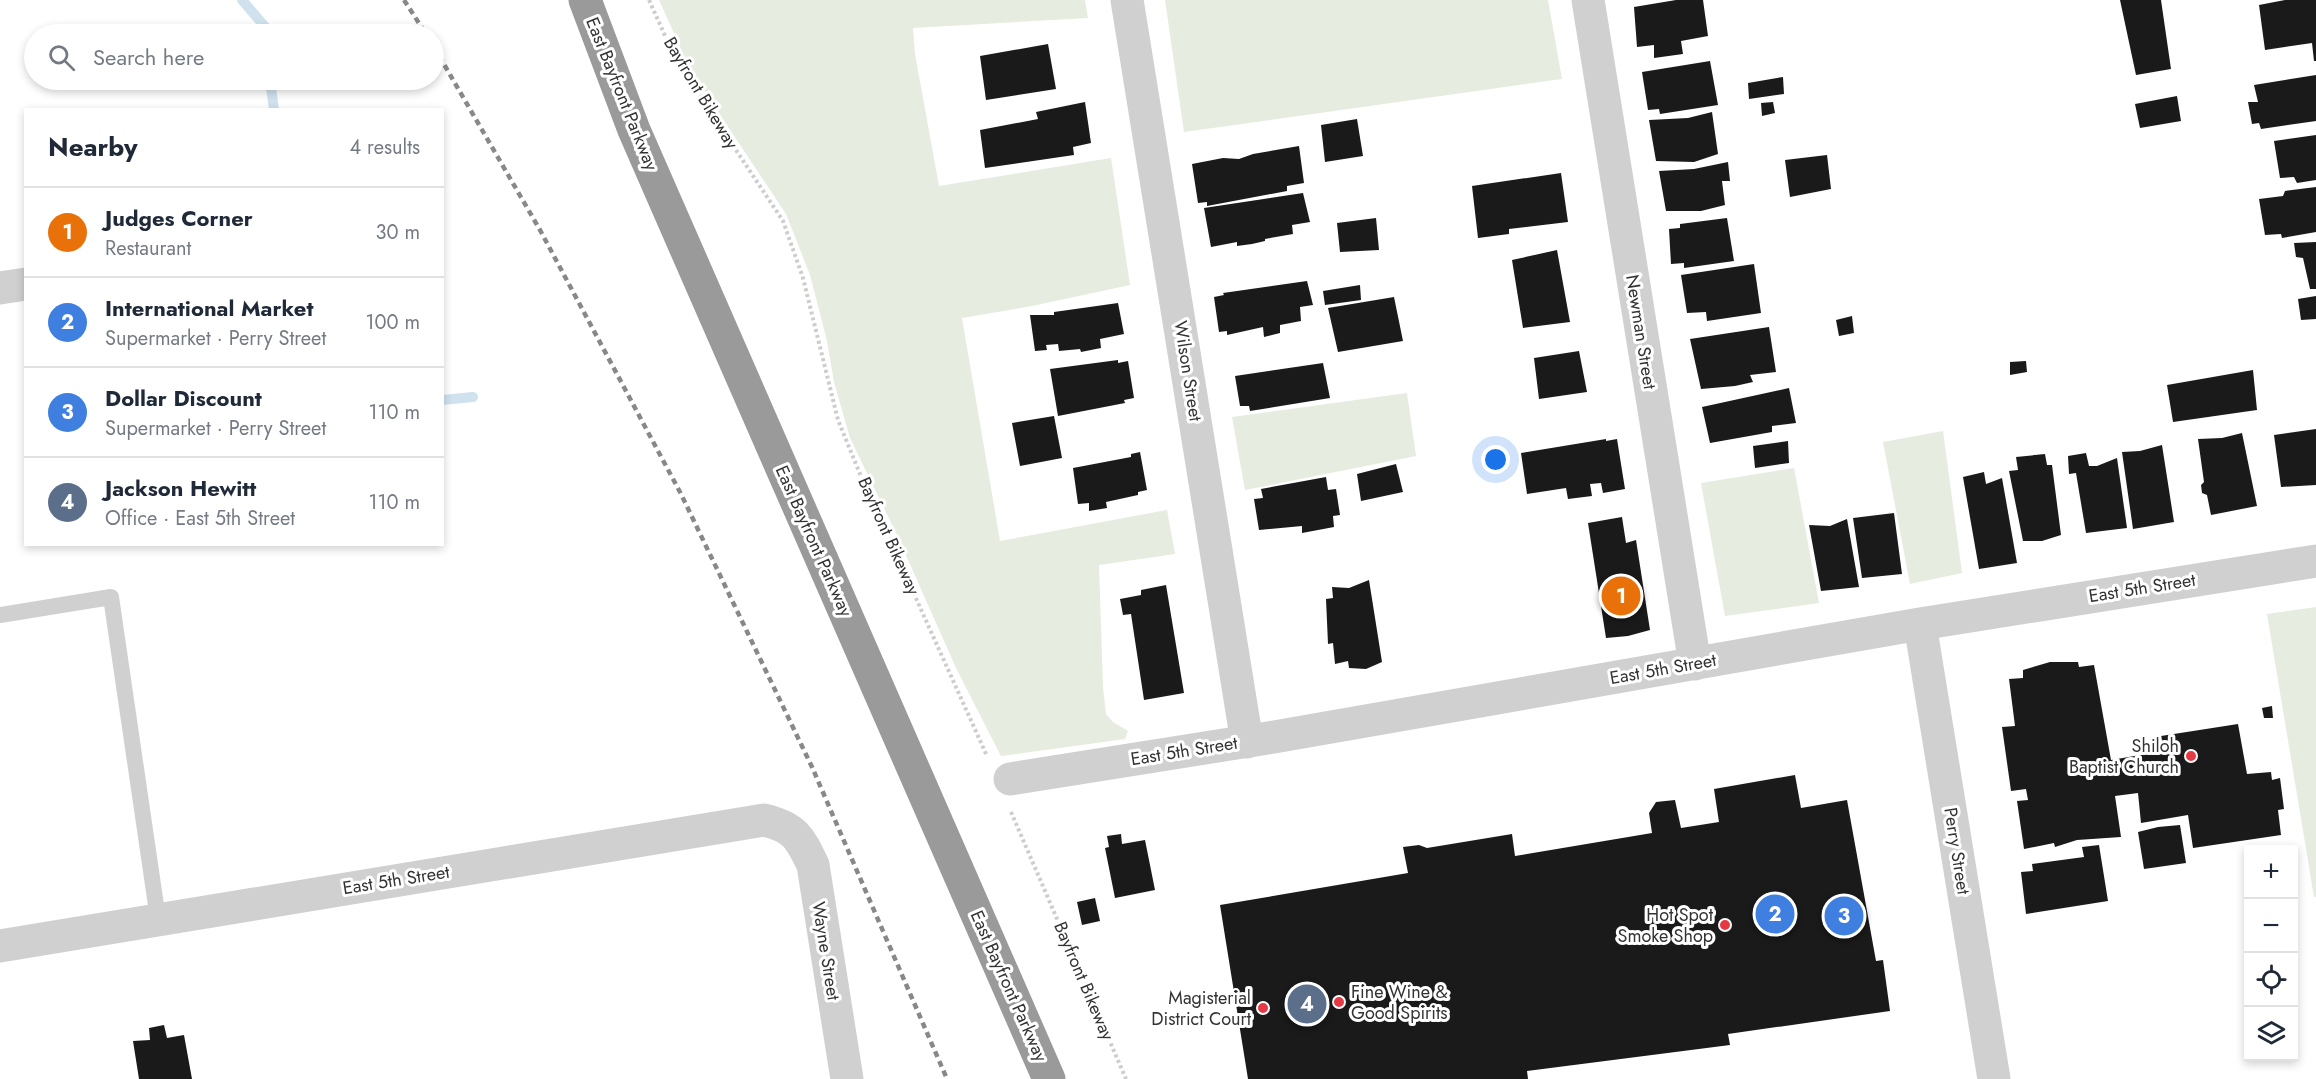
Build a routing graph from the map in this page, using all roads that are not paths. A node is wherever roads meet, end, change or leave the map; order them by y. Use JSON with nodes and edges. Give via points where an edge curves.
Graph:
{"nodes":[{"id":1,"x":585,"y":0,"type":"edge"},
{"id":2,"x":1127,"y":0,"type":"edge"},
{"id":3,"x":1588,"y":0,"type":"edge"},
{"id":4,"x":24,"y":284,"type":"edge"},
{"id":5,"x":0,"y":288,"type":"edge"},
{"id":6,"x":2316,"y":561,"type":"edge"},
{"id":7,"x":0,"y":615,"type":"edge"},
{"id":8,"x":1920,"y":624,"type":"junction"},
{"id":9,"x":1695,"y":664,"type":"junction"},
{"id":10,"x":1247,"y":742,"type":"junction"},
{"id":11,"x":1001,"y":779,"type":"road end"},
{"id":12,"x":790,"y":829,"type":"joint"},
{"id":13,"x":158,"y":919,"type":"junction"},
{"id":14,"x":0,"y":946,"type":"edge"},
{"id":15,"x":847,"y":1079,"type":"edge"},
{"id":16,"x":1050,"y":1079,"type":"edge"},
{"id":17,"x":1994,"y":1079,"type":"edge"}],
"edges":[{"from":1,"to":16,"type":"highway","name":"East Bayfront Parkway","via":[[634,130]]},
{"from":2,"to":10,"type":"street","name":"Wilson Street"},
{"from":3,"to":9,"type":"street","name":"Newman Street"},
{"from":4,"to":5,"type":"street"},
{"from":6,"to":8,"type":"street","name":"East 5th Street"},
{"from":7,"to":13,"type":"lane","via":[[111,597]]},
{"from":8,"to":9,"type":"street","name":"East 5th Street"},
{"from":8,"to":17,"type":"street","name":"Perry Street"},
{"from":9,"to":10,"type":"street","name":"East 5th Street"},
{"from":10,"to":11,"type":"street","name":"East 5th Street"},
{"from":12,"to":13,"type":"street","name":"East 5th Street","via":[[764,820]]},
{"from":12,"to":15,"type":"street","name":"Wayne Street","via":[[813,866]]},
{"from":13,"to":14,"type":"street","name":"East 5th Street"}]}
